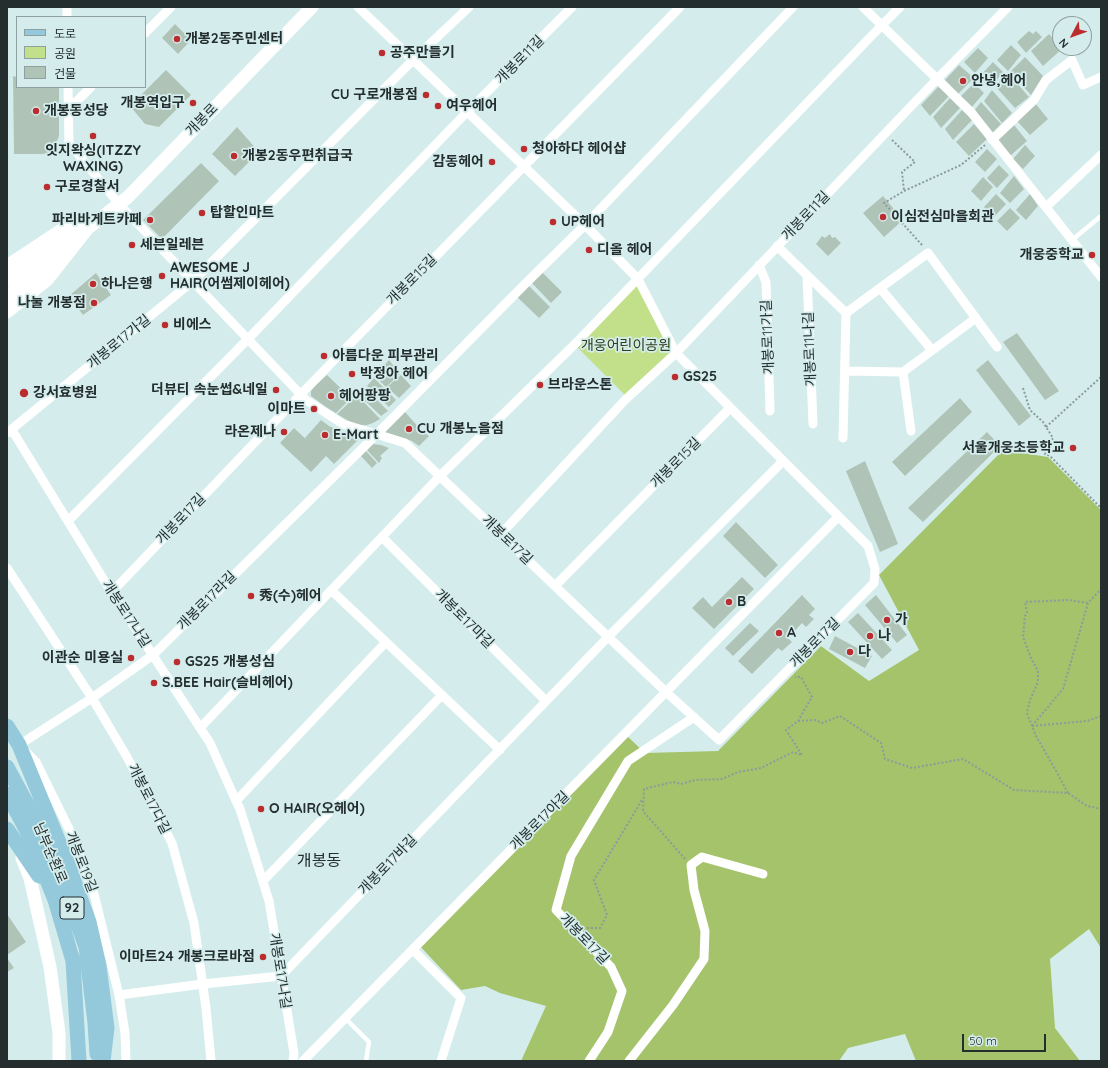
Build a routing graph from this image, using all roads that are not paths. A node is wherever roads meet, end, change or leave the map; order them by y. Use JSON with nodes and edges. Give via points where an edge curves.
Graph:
{"nodes":[{"id":1,"x":171,"y":7,"type":"edge"},
{"id":2,"x":312,"y":7,"type":"edge"},
{"id":3,"x":358,"y":7,"type":"edge"},
{"id":4,"x":468,"y":7,"type":"edge"},
{"id":5,"x":572,"y":7,"type":"edge"},
{"id":6,"x":680,"y":7,"type":"edge"},
{"id":7,"x":793,"y":7,"type":"edge"},
{"id":8,"x":863,"y":7,"type":"edge"},
{"id":9,"x":900,"y":7,"type":"edge"},
{"id":10,"x":1008,"y":7,"type":"edge"},
{"id":11,"x":882,"y":25,"type":"junction"},
{"id":12,"x":146,"y":32,"type":"edge"},
{"id":13,"x":413,"y":60,"type":"junction"},
{"id":14,"x":1101,"y":77,"type":"edge"},
{"id":15,"x":936,"y":79,"type":"junction"},
{"id":16,"x":68,"y":88,"type":"edge"},
{"id":17,"x":90,"y":88,"type":"edge"},
{"id":18,"x":68,"y":110,"type":"junction"},
{"id":19,"x":468,"y":112,"type":"junction"},
{"id":20,"x":992,"y":140,"type":"junction"},
{"id":21,"x":1101,"y":155,"type":"edge"},
{"id":22,"x":524,"y":167,"type":"junction"},
{"id":23,"x":119,"y":204,"type":"junction"},
{"id":24,"x":1046,"y":207,"type":"junction"},
{"id":25,"x":1101,"y":216,"type":"edge"},
{"id":26,"x":585,"y":225,"type":"junction"},
{"id":27,"x":88,"y":228,"type":"junction"},
{"id":28,"x":1072,"y":240,"type":"junction"},
{"id":29,"x":777,"y":246,"type":"junction"},
{"id":30,"x":759,"y":265,"type":"junction"},
{"id":31,"x":8,"y":270,"type":"edge"},
{"id":32,"x":807,"y":275,"type":"junction"},
{"id":33,"x":1101,"y":277,"type":"edge"},
{"id":34,"x":638,"y":279,"type":"junction"},
{"id":35,"x":193,"y":282,"type":"junction"},
{"id":36,"x":880,"y":288,"type":"junction"},
{"id":37,"x":7,"y":296,"type":"edge"},
{"id":38,"x":7,"y":312,"type":"edge"},
{"id":39,"x":846,"y":313,"type":"junction"},
{"id":40,"x":976,"y":318,"type":"junction"},
{"id":41,"x":248,"y":339,"type":"junction"},
{"id":42,"x":997,"y":347,"type":"dead end"},
{"id":43,"x":932,"y":350,"type":"junction"},
{"id":44,"x":676,"y":353,"type":"junction"},
{"id":45,"x":845,"y":371,"type":"junction"},
{"id":46,"x":903,"y":372,"type":"junction"},
{"id":47,"x":301,"y":394,"type":"junction"},
{"id":48,"x":730,"y":408,"type":"junction"},
{"id":49,"x":770,"y":411,"type":"dead end"},
{"id":50,"x":813,"y":424,"type":"dead end"},
{"id":51,"x":911,"y":430,"type":"dead end"},
{"id":52,"x":9,"y":432,"type":"edge"},
{"id":53,"x":377,"y":434,"type":"junction"},
{"id":54,"x":843,"y":438,"type":"dead end"},
{"id":55,"x":783,"y":462,"type":"junction"},
{"id":56,"x":440,"y":476,"type":"junction"},
{"id":57,"x":838,"y":517,"type":"junction"},
{"id":58,"x":68,"y":521,"type":"junction"},
{"id":59,"x":501,"y":534,"type":"junction"},
{"id":60,"x":382,"y":537,"type":"junction"},
{"id":61,"x":7,"y":568,"type":"edge"},
{"id":62,"x":555,"y":586,"type":"junction"},
{"id":63,"x":331,"y":590,"type":"junction"},
{"id":64,"x":112,"y":592,"type":"junction"},
{"id":65,"x":608,"y":636,"type":"junction"},
{"id":66,"x":386,"y":642,"type":"junction"},
{"id":67,"x":153,"y":655,"type":"junction"},
{"id":68,"x":666,"y":692,"type":"junction"},
{"id":69,"x":442,"y":695,"type":"junction"},
{"id":70,"x":92,"y":698,"type":"junction"},
{"id":71,"x":546,"y":701,"type":"junction"},
{"id":72,"x":694,"y":717,"type":"junction"},
{"id":73,"x":7,"y":726,"type":"edge"},
{"id":74,"x":200,"y":728,"type":"junction"},
{"id":75,"x":19,"y":745,"type":"junction"},
{"id":76,"x":500,"y":750,"type":"junction"},
{"id":77,"x":7,"y":767,"type":"edge"},
{"id":78,"x":7,"y":794,"type":"edge"},
{"id":79,"x":236,"y":801,"type":"junction"},
{"id":80,"x":7,"y":830,"type":"edge"},
{"id":81,"x":763,"y":874,"type":"dead end"},
{"id":82,"x":263,"y":881,"type":"junction"},
{"id":83,"x":55,"y":900,"type":"junction"},
{"id":84,"x":413,"y":950,"type":"junction"},
{"id":85,"x":281,"y":976,"type":"junction"},
{"id":86,"x":203,"y":984,"type":"junction"},
{"id":87,"x":119,"y":995,"type":"junction"},
{"id":88,"x":345,"y":1018,"type":"junction"},
{"id":89,"x":59,"y":1061,"type":"edge"},
{"id":90,"x":79,"y":1061,"type":"edge"},
{"id":91,"x":98,"y":1061,"type":"edge"},
{"id":92,"x":103,"y":1061,"type":"edge"},
{"id":93,"x":126,"y":1061,"type":"edge"},
{"id":94,"x":211,"y":1061,"type":"edge"},
{"id":95,"x":293,"y":1061,"type":"edge"},
{"id":96,"x":303,"y":1061,"type":"edge"},
{"id":97,"x":366,"y":1061,"type":"edge"},
{"id":98,"x":441,"y":1061,"type":"edge"},
{"id":99,"x":589,"y":1061,"type":"edge"},
{"id":100,"x":629,"y":1061,"type":"edge"}],
"edges":[{"from":1,"to":12,"type":"street"},
{"from":2,"to":23,"type":"main road","name":"개봉로"},
{"from":3,"to":13,"type":"street"},
{"from":4,"to":13,"type":"street"},
{"from":5,"to":19,"type":"street","name":"개봉로11길"},
{"from":6,"to":22,"type":"street"},
{"from":7,"to":26,"type":"street"},
{"from":8,"to":11,"type":"street"},
{"from":9,"to":11,"type":"street"},
{"from":10,"to":15,"type":"street","name":"개봉로11길"},
{"from":11,"to":15,"type":"street"},
{"from":11,"to":34,"type":"street"},
{"from":13,"to":19,"type":"street"},
{"from":13,"to":35,"type":"street"},
{"from":14,"to":20,"type":"street","via":[[1083,85],[1072,60],[1046,80],[1034,100]]},
{"from":15,"to":20,"type":"street","via":[[971,112]]},
{"from":15,"to":29,"type":"street","name":"개봉로11길"},
{"from":16,"to":18,"type":"street","name":"개봉로17길"},
{"from":17,"to":18,"type":"street"},
{"from":18,"to":23,"type":"street","name":"개봉로17길","via":[[69,143]]},
{"from":19,"to":22,"type":"street"},
{"from":19,"to":41,"type":"street"},
{"from":20,"to":24,"type":"street"},
{"from":21,"to":24,"type":"street"},
{"from":22,"to":26,"type":"street"},
{"from":22,"to":47,"type":"street","name":"개봉로15길"},
{"from":23,"to":27,"type":"main road","name":"개봉로"},
{"from":23,"to":35,"type":"street","name":"개봉로17길"},
{"from":24,"to":28,"type":"street"},
{"from":25,"to":28,"type":"lane"},
{"from":26,"to":34,"type":"street"},
{"from":26,"to":53,"type":"street"},
{"from":27,"to":31,"type":"main road","via":[[63,229]]},
{"from":27,"to":37,"type":"main road","name":"개봉로","via":[[39,272]]},
{"from":27,"to":38,"type":"main road","via":[[47,280]]},
{"from":28,"to":33,"type":"street"},
{"from":29,"to":30,"type":"street","name":"개봉로11길"},
{"from":29,"to":32,"type":"street","name":"개봉로11나길"},
{"from":30,"to":44,"type":"street","name":"개봉로11길"},
{"from":30,"to":49,"type":"street","name":"개봉로11가길","via":[[766,282]]},
{"from":32,"to":39,"type":"street","name":"개봉로11나길"},
{"from":32,"to":50,"type":"street","name":"개봉로11나길"},
{"from":34,"to":44,"type":"street"},
{"from":34,"to":56,"type":"street"},
{"from":35,"to":41,"type":"street","name":"개봉로17길"},
{"from":35,"to":52,"type":"street","name":"개봉로17가길"},
{"from":36,"to":39,"type":"street"},
{"from":36,"to":40,"type":"street","via":[[928,253]]},
{"from":36,"to":43,"type":"street"},
{"from":39,"to":45,"type":"street"},
{"from":40,"to":42,"type":"street"},
{"from":40,"to":43,"type":"street"},
{"from":41,"to":47,"type":"street","name":"개봉로17길"},
{"from":41,"to":58,"type":"street"},
{"from":43,"to":46,"type":"street"},
{"from":44,"to":48,"type":"street"},
{"from":44,"to":59,"type":"street","via":[[625,400]]},
{"from":45,"to":46,"type":"street"},
{"from":45,"to":54,"type":"street"},
{"from":46,"to":51,"type":"street"},
{"from":47,"to":53,"type":"street","name":"개봉로17길","via":[[343,424]]},
{"from":47,"to":64,"type":"street","name":"개봉로17길"},
{"from":48,"to":55,"type":"street"},
{"from":48,"to":62,"type":"street","name":"개봉로15길"},
{"from":52,"to":58,"type":"street","name":"개봉로17나길"},
{"from":53,"to":56,"type":"street","name":"개봉로17길","via":[[405,443]]},
{"from":53,"to":67,"type":"street","name":"개봉로17라길"},
{"from":55,"to":57,"type":"street"},
{"from":55,"to":65,"type":"street"},
{"from":56,"to":59,"type":"street","name":"개봉로17길"},
{"from":56,"to":60,"type":"street"},
{"from":57,"to":68,"type":"street"},
{"from":57,"to":72,"type":"street","name":"개봉로17길","via":[[868,546],[875,569],[874,583],[719,740]]},
{"from":58,"to":64,"type":"street","name":"개봉로17나길"},
{"from":59,"to":62,"type":"street","name":"개봉로17길"},
{"from":60,"to":63,"type":"street"},
{"from":60,"to":71,"type":"street","name":"개봉로17마길"},
{"from":61,"to":70,"type":"street","name":"개봉로17다길"},
{"from":62,"to":65,"type":"street","name":"개봉로17길"},
{"from":63,"to":66,"type":"street"},
{"from":63,"to":74,"type":"street"},
{"from":64,"to":67,"type":"street","name":"개봉로17나길"},
{"from":65,"to":68,"type":"street","name":"개봉로17길"},
{"from":65,"to":71,"type":"street","name":"개봉로17바길"},
{"from":66,"to":69,"type":"street"},
{"from":66,"to":79,"type":"street"},
{"from":67,"to":70,"type":"street","name":"개봉로17라길"},
{"from":67,"to":74,"type":"street","name":"개봉로17나길"},
{"from":68,"to":72,"type":"street","name":"개봉로17길"},
{"from":68,"to":84,"type":"street","name":"개봉로17아길"},
{"from":69,"to":76,"type":"street"},
{"from":69,"to":82,"type":"street"},
{"from":70,"to":75,"type":"street","name":"개봉로17라길"},
{"from":70,"to":86,"type":"street","name":"개봉로17다길","via":[[127,757],[172,843],[194,923]]},
{"from":71,"to":76,"type":"street","name":"개봉로17바길"},
{"from":72,"to":99,"type":"street","name":"개봉로17길","via":[[628,761],[571,856],[556,910],[612,968],[622,991],[608,1032]]},
{"from":73,"to":75,"type":"main road"},
{"from":74,"to":79,"type":"street","name":"개봉로17나길","via":[[210,743]]},
{"from":75,"to":87,"type":"street","name":"개봉로19길","via":[[36,762],[72,835],[94,894]]},
{"from":75,"to":92,"type":"main road","via":[[89,922],[99,966],[107,1028]]},
{"from":76,"to":85,"type":"street","name":"개봉로17바길"},
{"from":77,"to":91,"type":"main road","name":"남부순환로","number":"92","via":[[39,826],[86,947]]},
{"from":78,"to":83,"type":"main road","name":"남부순환로","number":"92","via":[[28,833]]},
{"from":79,"to":82,"type":"street","name":"개봉로17나길"},
{"from":80,"to":83,"type":"main road"},
{"from":80,"to":89,"type":"main road","via":[[30,878],[44,938],[59,1033]]},
{"from":81,"to":100,"type":"street","via":[[702,857],[691,865],[694,890],[706,931],[704,959],[673,1005]]},
{"from":82,"to":85,"type":"street","name":"개봉로17나길","via":[[269,901]]},
{"from":83,"to":90,"type":"main road","name":"남부순환로","number":"92","via":[[73,961]]},
{"from":84,"to":88,"type":"street","name":"개봉로17아길"},
{"from":84,"to":98,"type":"street","via":[[461,998]]},
{"from":85,"to":86,"type":"street"},
{"from":85,"to":95,"type":"street","name":"개봉로17나길","via":[[294,1053]]},
{"from":86,"to":87,"type":"street"},
{"from":86,"to":94,"type":"street","name":"개봉로17다길"},
{"from":87,"to":93,"type":"street","name":"개봉로19길"},
{"from":88,"to":96,"type":"street","name":"개봉로17아길"},
{"from":88,"to":97,"type":"lane","via":[[369,1042]]}]}
